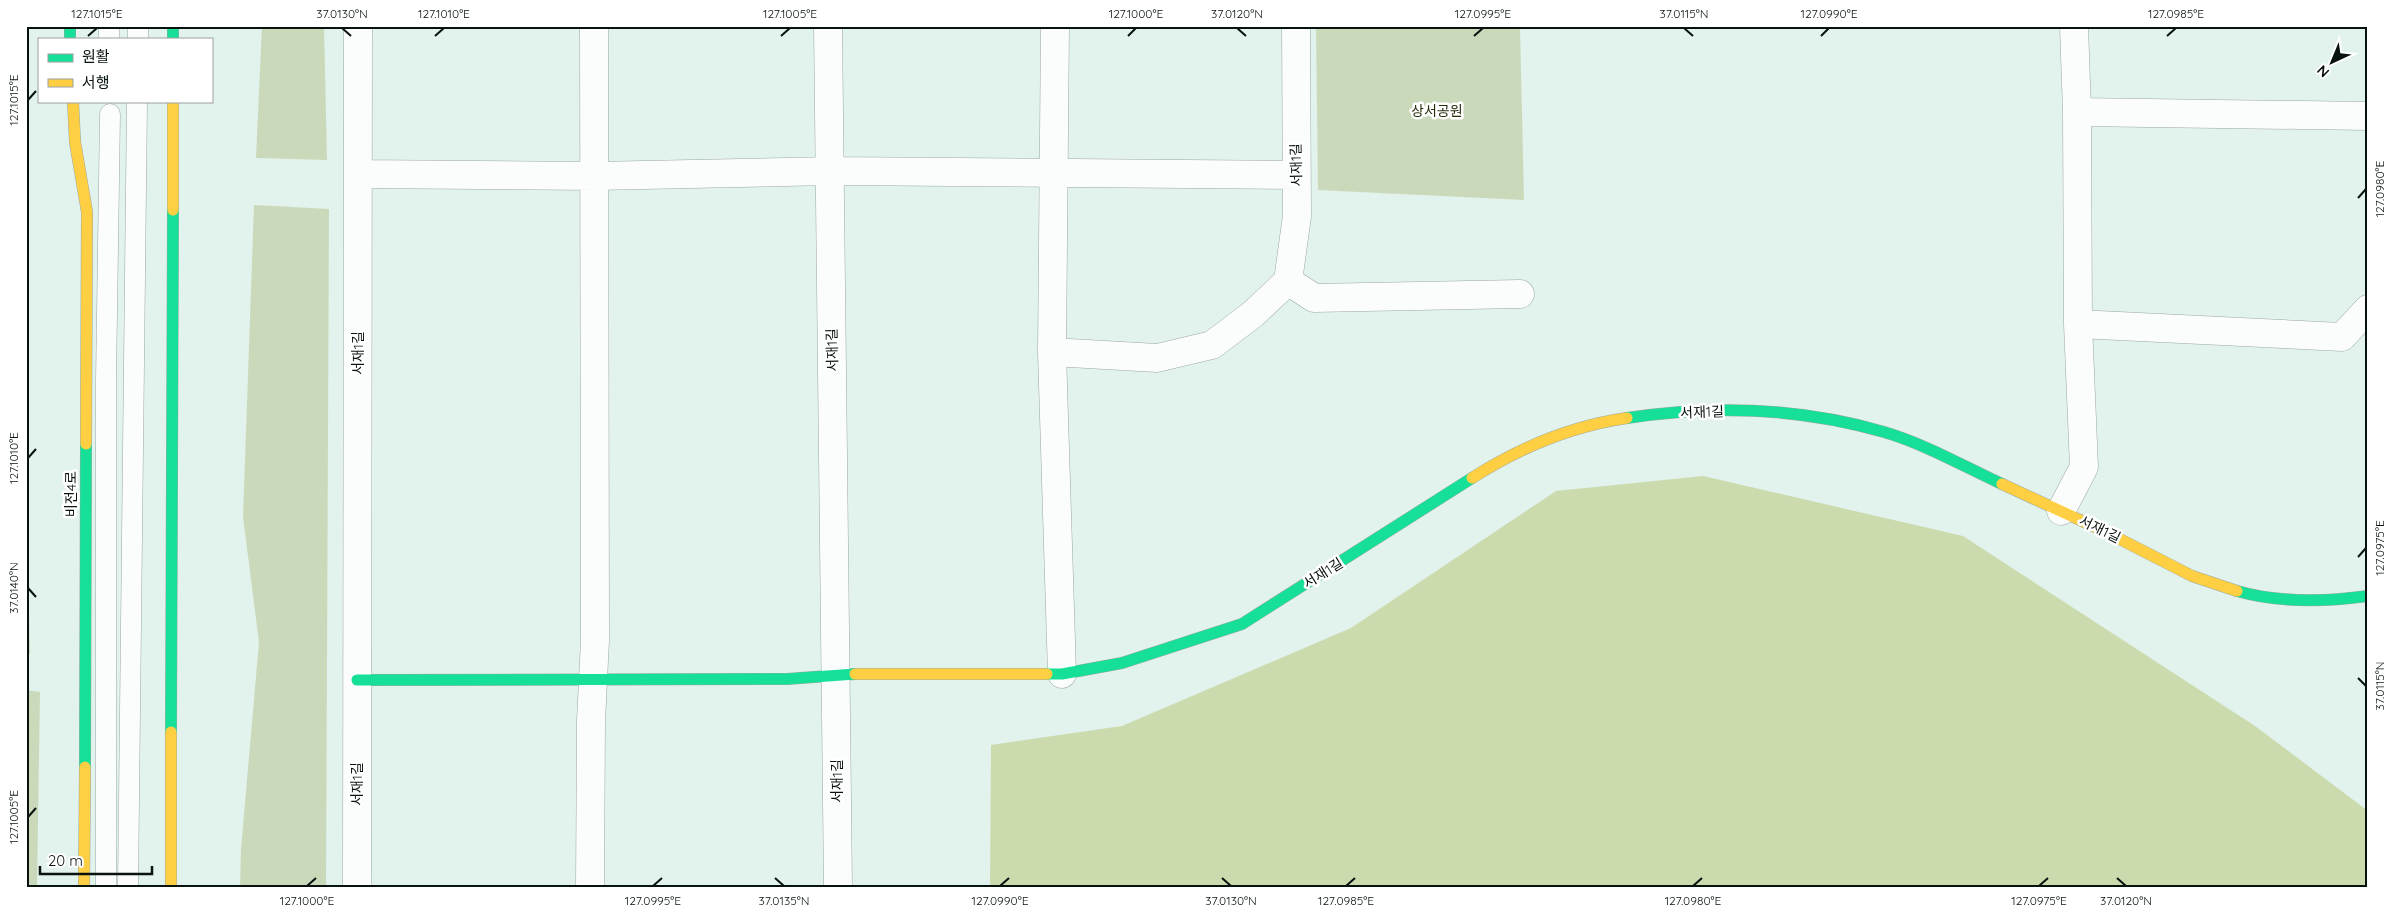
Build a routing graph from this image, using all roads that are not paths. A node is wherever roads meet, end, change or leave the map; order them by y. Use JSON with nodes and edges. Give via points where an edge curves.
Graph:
{"nodes":[{"id":1,"x":358,"y":26,"type":"edge"},
{"id":2,"x":594,"y":26,"type":"edge"},
{"id":3,"x":828,"y":26,"type":"edge"},
{"id":4,"x":1054,"y":26,"type":"edge"},
{"id":5,"x":1296,"y":26,"type":"edge"},
{"id":6,"x":2074,"y":26,"type":"edge"},
{"id":7,"x":73,"y":102,"type":"edge"},
{"id":8,"x":137,"y":102,"type":"edge"},
{"id":9,"x":173,"y":102,"type":"edge"},
{"id":10,"x":110,"y":108,"type":"edge"},
{"id":11,"x":2077,"y":112,"type":"junction"},
{"id":12,"x":2368,"y":116,"type":"edge"},
{"id":13,"x":830,"y":171,"type":"junction"},
{"id":14,"x":1054,"y":173,"type":"junction"},
{"id":15,"x":359,"y":174,"type":"junction"},
{"id":16,"x":1296,"y":175,"type":"junction"},
{"id":17,"x":594,"y":176,"type":"junction"},
{"id":18,"x":86,"y":212,"type":"junction"},
{"id":19,"x":1288,"y":281,"type":"junction"},
{"id":20,"x":1520,"y":294,"type":"dead end"},
{"id":21,"x":2368,"y":309,"type":"edge"},
{"id":22,"x":2078,"y":324,"type":"junction"},
{"id":23,"x":1052,"y":352,"type":"junction"},
{"id":24,"x":2061,"y":511,"type":"junction"},
{"id":25,"x":2368,"y":596,"type":"edge"},
{"id":26,"x":835,"y":674,"type":"junction"},
{"id":27,"x":1062,"y":674,"type":"junction"},
{"id":28,"x":356,"y":680,"type":"junction"},
{"id":29,"x":592,"y":680,"type":"junction"},
{"id":30,"x":84,"y":888,"type":"edge"},
{"id":31,"x":106,"y":888,"type":"edge"},
{"id":32,"x":128,"y":888,"type":"edge"},
{"id":33,"x":171,"y":888,"type":"edge"},
{"id":34,"x":357,"y":888,"type":"edge"},
{"id":35,"x":590,"y":888,"type":"edge"},
{"id":36,"x":838,"y":888,"type":"edge"}],
"edges":[{"from":1,"to":15,"type":"street","name":"서재1길"},
{"from":2,"to":17,"type":"street"},
{"from":3,"to":13,"type":"street","name":"서재1길"},
{"from":4,"to":14,"type":"street"},
{"from":5,"to":16,"type":"street","name":"서재1길"},
{"from":6,"to":11,"type":"street"},
{"from":7,"to":18,"type":"street","name":"비전4로","via":[[75,142]]},
{"from":8,"to":32,"type":"lane"},
{"from":9,"to":33,"type":"street"},
{"from":10,"to":18,"type":"lane"},
{"from":10,"to":31,"type":"lane","via":[[106,380]]},
{"from":11,"to":12,"type":"street"},
{"from":11,"to":22,"type":"street"},
{"from":13,"to":14,"type":"street"},
{"from":13,"to":17,"type":"street"},
{"from":13,"to":26,"type":"street","name":"서재1길"},
{"from":14,"to":16,"type":"street"},
{"from":14,"to":23,"type":"street"},
{"from":15,"to":17,"type":"street"},
{"from":15,"to":28,"type":"street","name":"서재1길"},
{"from":16,"to":19,"type":"street","name":"서재1길","via":[[1297,216]]},
{"from":17,"to":29,"type":"street","via":[[595,640]]},
{"from":18,"to":30,"type":"street","name":"비전4로"},
{"from":19,"to":20,"type":"street","via":[[1314,298]]},
{"from":19,"to":23,"type":"street","via":[[1253,314],[1212,345],[1157,358]]},
{"from":21,"to":22,"type":"street","via":[[2342,338]]},
{"from":22,"to":24,"type":"street","via":[[2084,467]]},
{"from":23,"to":27,"type":"street"},
{"from":24,"to":25,"type":"street","name":"서재1길","via":[[2206,582],[2256,595],[2304,600]]},
{"from":24,"to":27,"type":"street","name":"서재1길","via":[[1886,433],[1839,422],[1785,414],[1730,411],[1626,417],[1578,428],[1499,461],[1242,624],[1122,663]]},
{"from":26,"to":27,"type":"street","name":"서재1길"},
{"from":26,"to":29,"type":"street","name":"서재1길","via":[[787,678]]},
{"from":26,"to":36,"type":"street","name":"서재1길"},
{"from":28,"to":29,"type":"street","name":"서재1길"},
{"from":28,"to":34,"type":"street","name":"서재1길"},
{"from":29,"to":35,"type":"street"}]}
